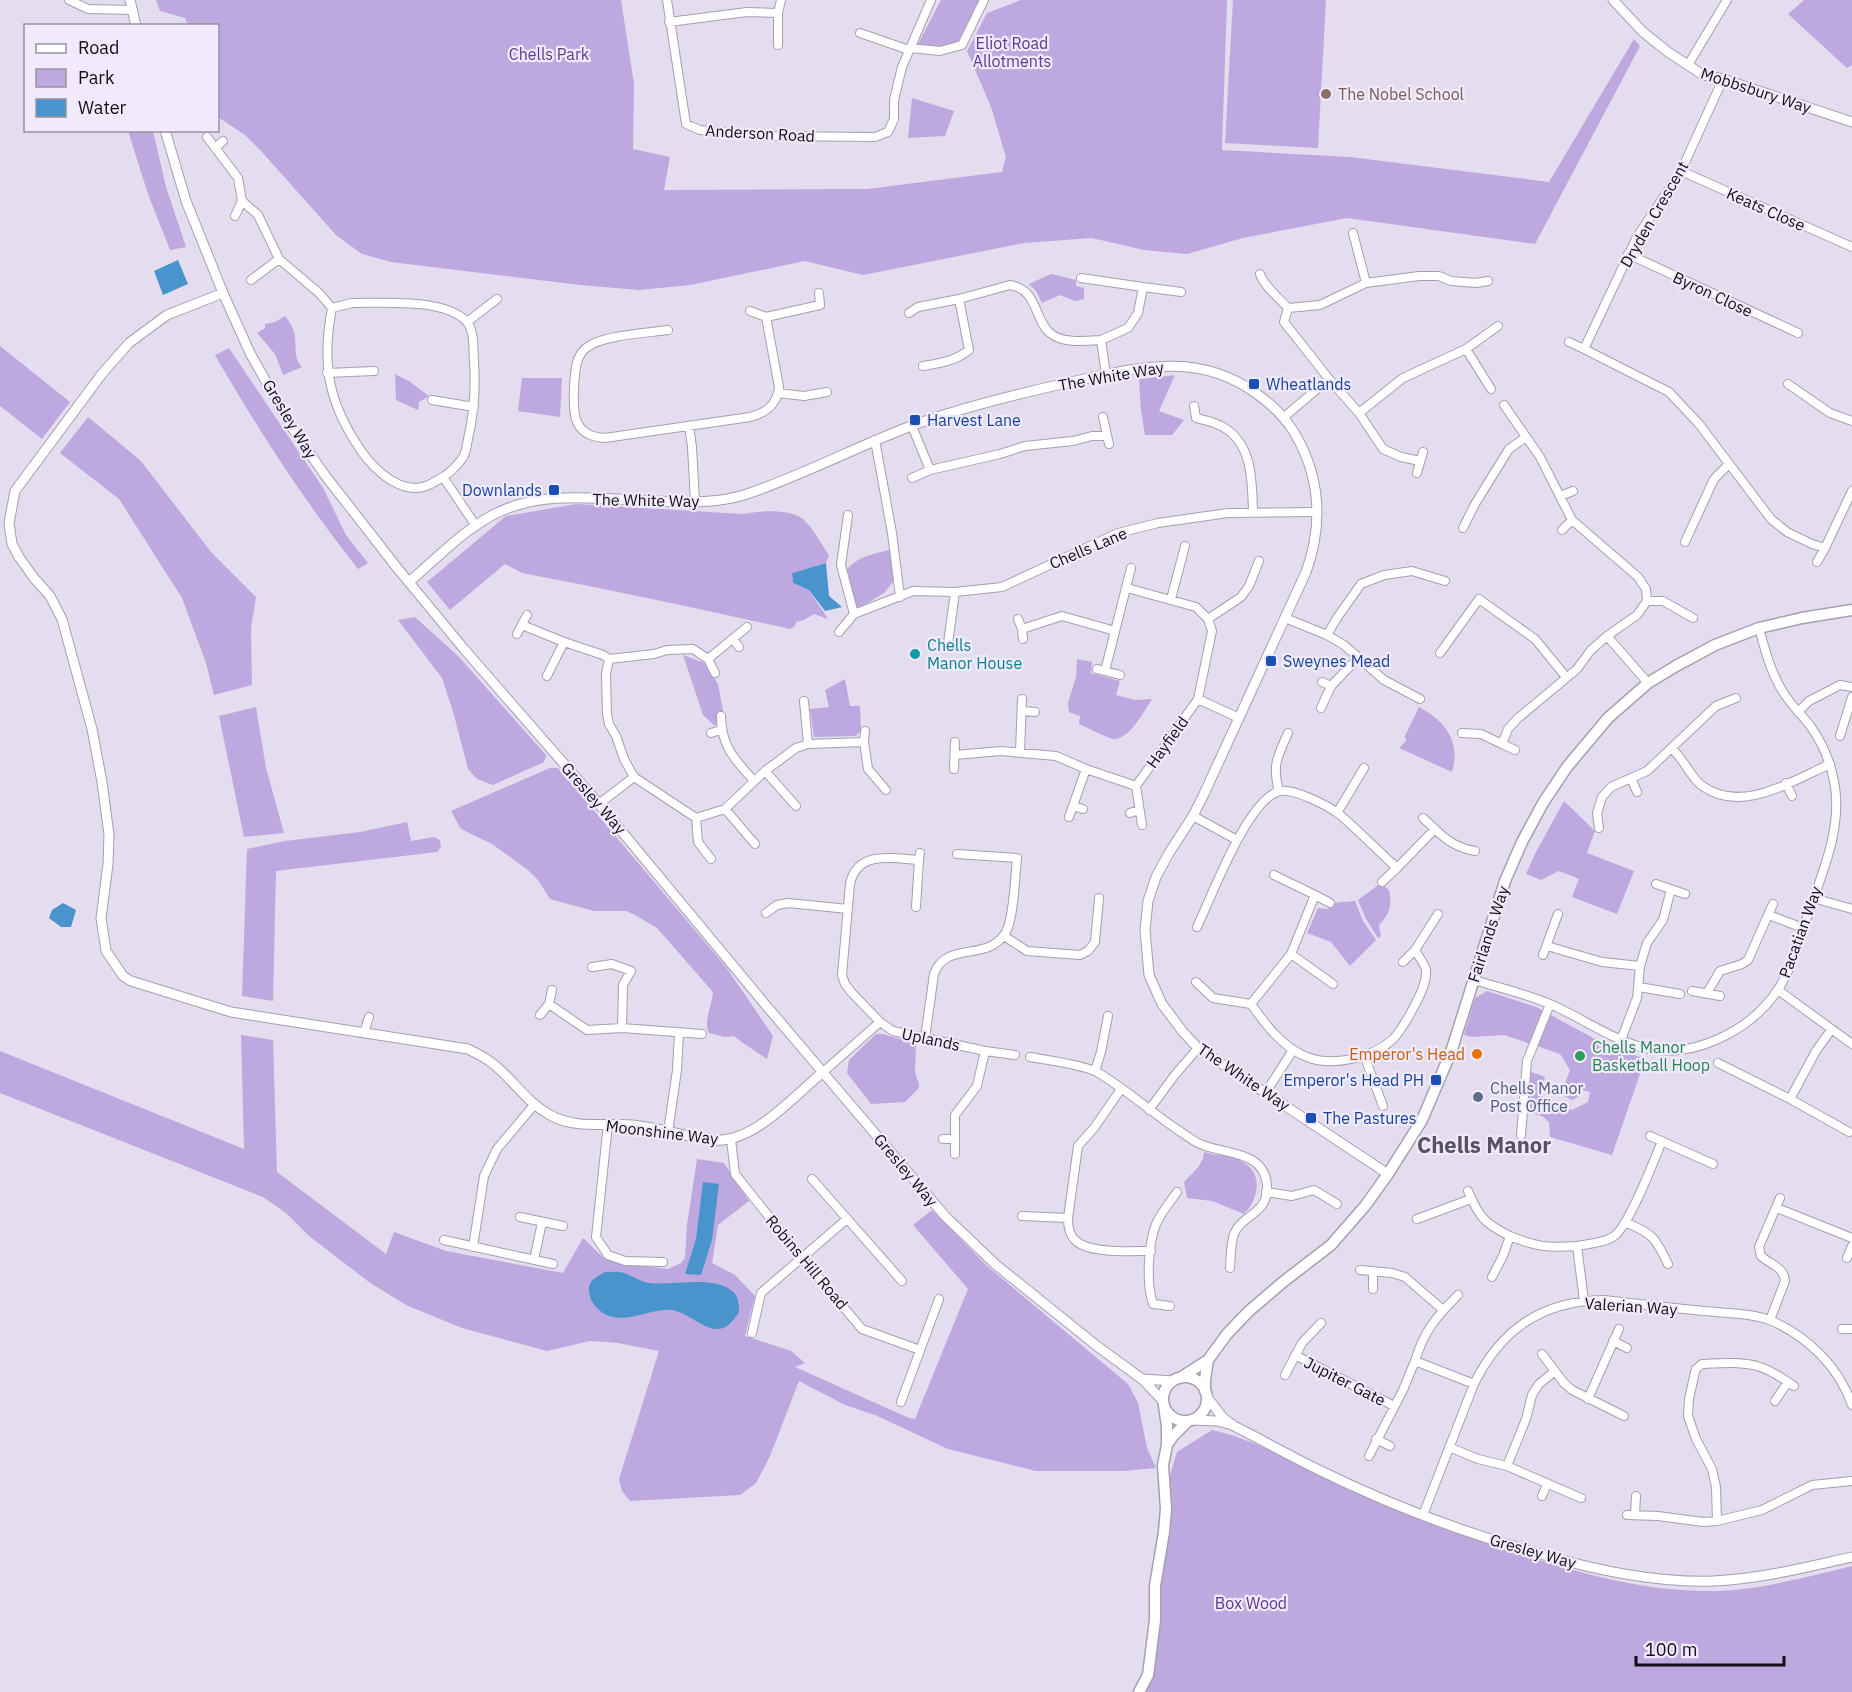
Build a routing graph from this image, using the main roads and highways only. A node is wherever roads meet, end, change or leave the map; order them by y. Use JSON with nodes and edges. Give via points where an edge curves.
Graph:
{"nodes":[{"id":1,"x":1852,"y":610,"type":"edge"},
{"id":2,"x":1208,"y":1360,"type":"junction"},
{"id":3,"x":1176,"y":1380,"type":"junction"},
{"id":4,"x":1206,"y":1394,"type":"junction"},
{"id":5,"x":1164,"y":1403,"type":"junction"},
{"id":6,"x":1190,"y":1420,"type":"junction"},
{"id":7,"x":1167,"y":1445,"type":"junction"},
{"id":8,"x":1139,"y":1692,"type":"edge"}],
"edges":[{"from":1,"to":2,"type":"main road","name":"Fairlands Way","via":[[1759,628],[1715,645],[1648,683],[1608,718],[1567,767],[1522,842],[1505,881],[1451,1052],[1425,1114],[1388,1174],[1331,1245],[1248,1312]]},
{"from":2,"to":3,"type":"main road","name":"Fairlands Way"},
{"from":2,"to":4,"type":"main road"},
{"from":3,"to":4,"type":"main road","via":[[1193,1379]]},
{"from":3,"to":5,"type":"main road","via":[[1166,1390]]},
{"from":4,"to":6,"type":"main road","via":[[1205,1408]]},
{"from":5,"to":6,"type":"main road","via":[[1176,1419]]},
{"from":5,"to":7,"type":"main road"},
{"from":6,"to":7,"type":"main road"},
{"from":7,"to":8,"type":"main road","via":[[1163,1465],[1166,1509],[1155,1586],[1155,1620],[1148,1675]]}]}
